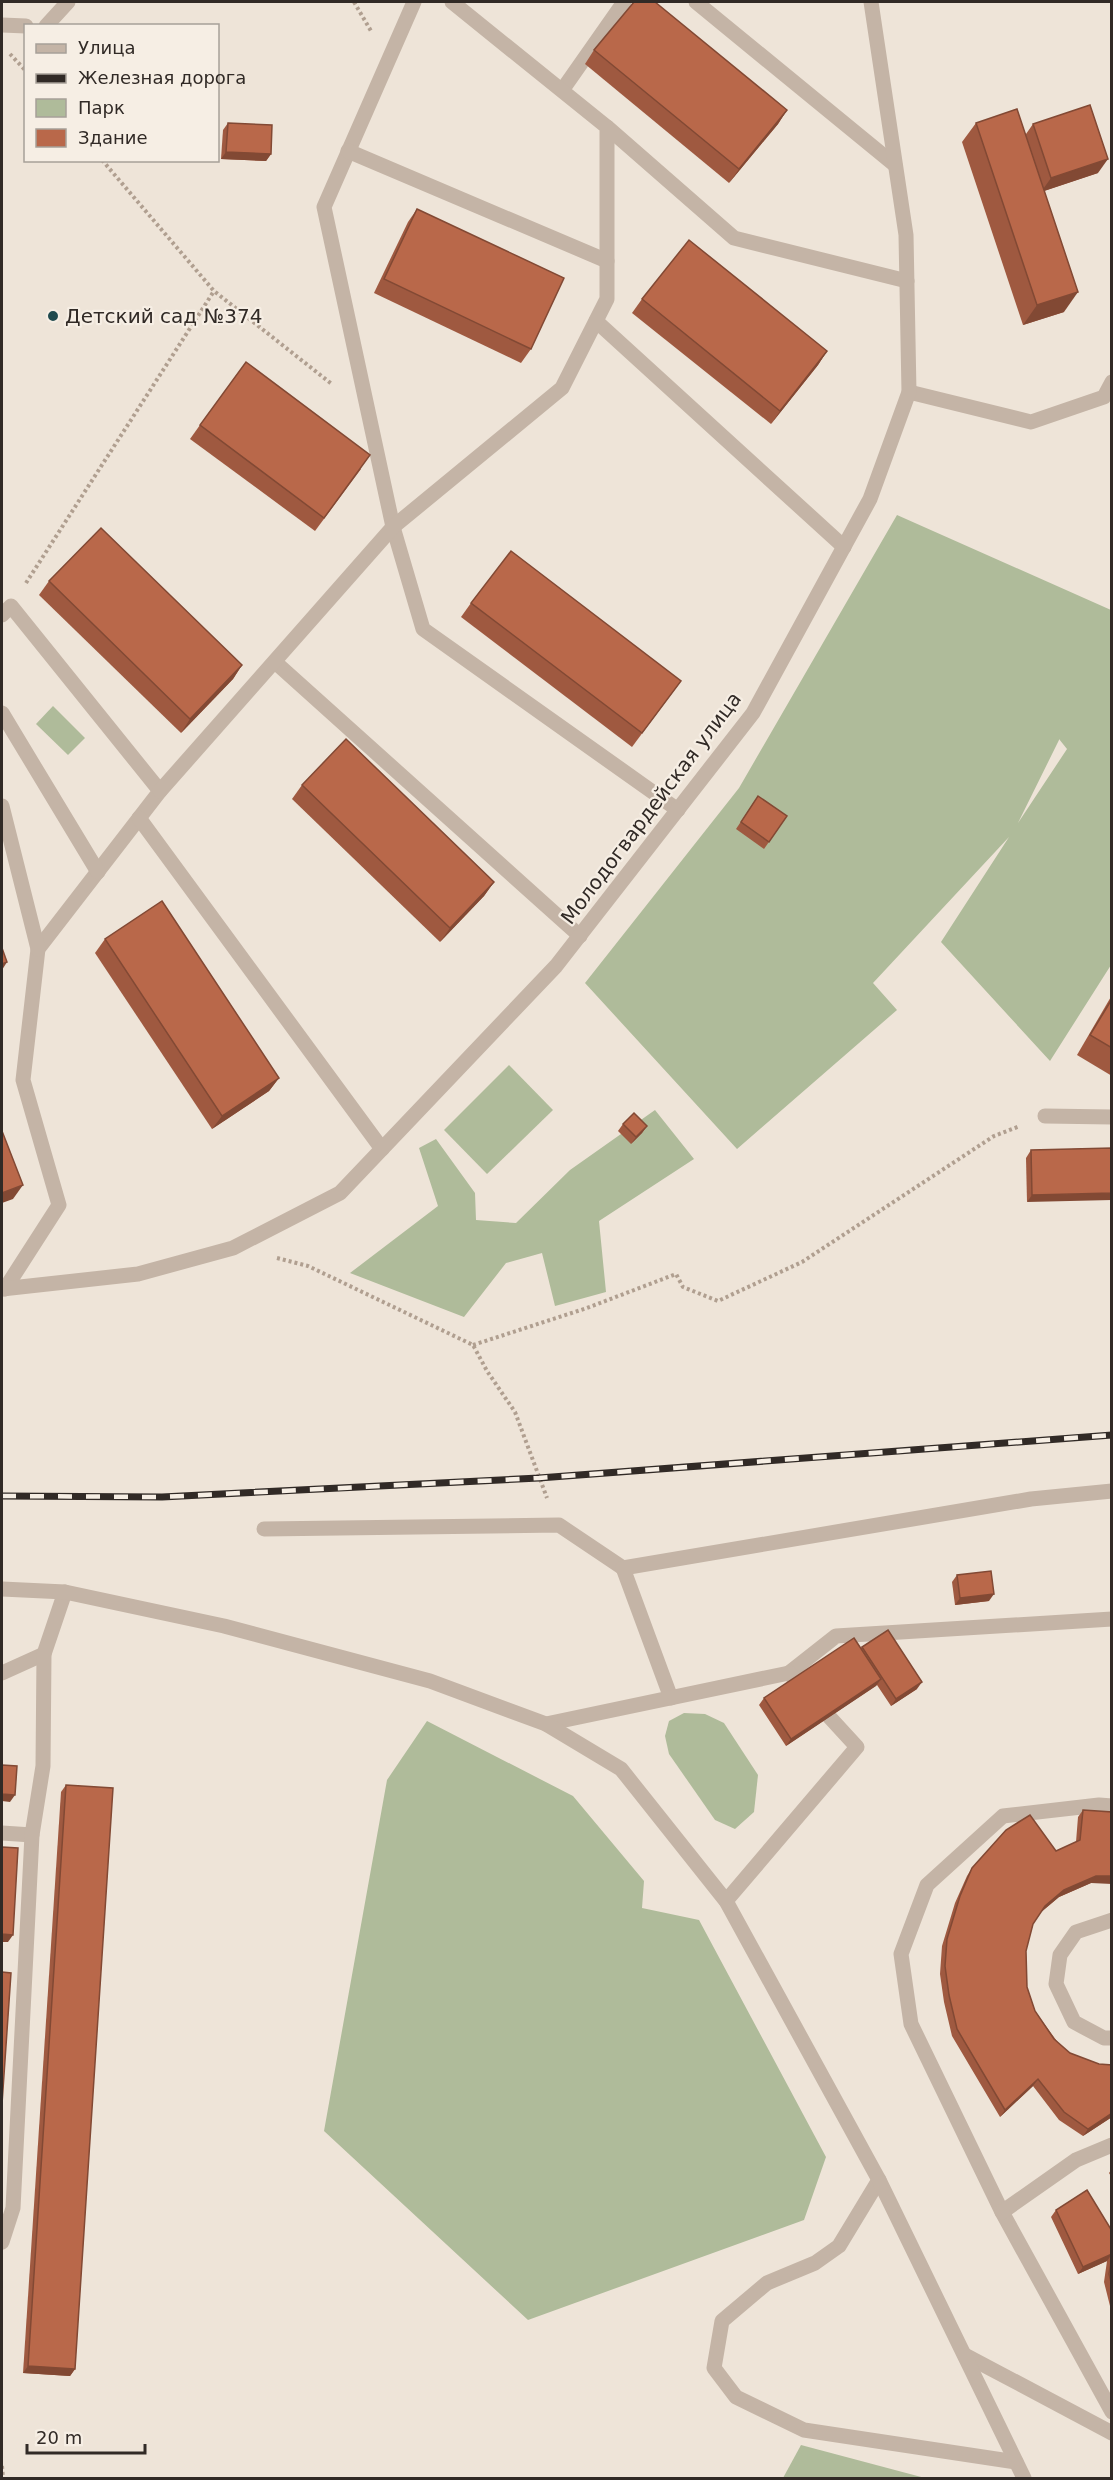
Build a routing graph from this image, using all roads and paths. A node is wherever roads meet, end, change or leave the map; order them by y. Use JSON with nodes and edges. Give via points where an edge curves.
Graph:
{"nodes":[{"id":1,"x":68,"y":2,"type":"edge"},
{"id":2,"x":414,"y":2,"type":"edge"},
{"id":3,"x":452,"y":2,"type":"edge"},
{"id":4,"x":624,"y":2,"type":"edge"},
{"id":5,"x":696,"y":2,"type":"edge"},
{"id":6,"x":871,"y":2,"type":"edge"},
{"id":7,"x":48,"y":24,"type":"edge"},
{"id":8,"x":2,"y":25,"type":"edge"},
{"id":9,"x":24,"y":26,"type":"edge"},
{"id":10,"x":8,"y":51,"type":"dead end"},
{"id":11,"x":24,"y":69,"type":"edge"},
{"id":12,"x":562,"y":89,"type":"junction"},
{"id":13,"x":607,"y":127,"type":"junction"},
{"id":14,"x":348,"y":151,"type":"junction"},
{"id":15,"x":104,"y":162,"type":"edge"},
{"id":16,"x":895,"y":165,"type":"junction"},
{"id":17,"x":607,"y":261,"type":"junction"},
{"id":18,"x":907,"y":281,"type":"junction"},
{"id":19,"x":214,"y":291,"type":"junction"},
{"id":20,"x":596,"y":321,"type":"junction"},
{"id":21,"x":1112,"y":382,"type":"edge"},
{"id":22,"x":909,"y":392,"type":"junction"},
{"id":23,"x":368,"y":413,"type":"junction"},
{"id":24,"x":393,"y":527,"type":"junction"},
{"id":25,"x":844,"y":547,"type":"junction"},
{"id":26,"x":6,"y":611,"type":"edge"},
{"id":27,"x":275,"y":662,"type":"junction"},
{"id":28,"x":2,"y":713,"type":"edge"},
{"id":29,"x":160,"y":791,"type":"junction"},
{"id":30,"x":2,"y":806,"type":"edge"},
{"id":31,"x":678,"y":810,"type":"junction"},
{"id":32,"x":139,"y":818,"type":"junction"},
{"id":33,"x":98,"y":872,"type":"junction"},
{"id":34,"x":580,"y":936,"type":"junction"},
{"id":35,"x":38,"y":949,"type":"junction"},
{"id":36,"x":1045,"y":1116,"type":"joint"},
{"id":37,"x":1112,"y":1117,"type":"edge"},
{"id":38,"x":382,"y":1149,"type":"junction"},
{"id":39,"x":233,"y":1248,"type":"junction"},
{"id":40,"x":3,"y":1289,"type":"edge"},
{"id":41,"x":473,"y":1346,"type":"junction"},
{"id":42,"x":1112,"y":1491,"type":"edge"},
{"id":43,"x":559,"y":1525,"type":"junction"},
{"id":44,"x":264,"y":1529,"type":"dead end"},
{"id":45,"x":623,"y":1568,"type":"junction"},
{"id":46,"x":2,"y":1589,"type":"edge"},
{"id":47,"x":65,"y":1592,"type":"junction"},
{"id":48,"x":1112,"y":1619,"type":"edge"},
{"id":49,"x":44,"y":1654,"type":"junction"},
{"id":50,"x":2,"y":1673,"type":"edge"},
{"id":51,"x":789,"y":1673,"type":"junction"},
{"id":52,"x":671,"y":1698,"type":"junction"},
{"id":53,"x":546,"y":1724,"type":"junction"},
{"id":54,"x":1112,"y":1806,"type":"edge"},
{"id":55,"x":2,"y":1833,"type":"edge"},
{"id":56,"x":32,"y":1835,"type":"junction"},
{"id":57,"x":726,"y":1901,"type":"junction"},
{"id":58,"x":1112,"y":1920,"type":"edge"},
{"id":59,"x":1112,"y":2038,"type":"edge"},
{"id":60,"x":1112,"y":2145,"type":"edge"},
{"id":61,"x":879,"y":2180,"type":"junction"},
{"id":62,"x":1002,"y":2212,"type":"junction"},
{"id":63,"x":2,"y":2242,"type":"edge"},
{"id":64,"x":965,"y":2355,"type":"junction"},
{"id":65,"x":1112,"y":2412,"type":"edge"},
{"id":66,"x":1112,"y":2433,"type":"edge"},
{"id":67,"x":1017,"y":2462,"type":"junction"},
{"id":68,"x":2,"y":2466,"type":"edge"},
{"id":69,"x":3,"y":2478,"type":"edge"},
{"id":70,"x":1024,"y":2478,"type":"edge"}],
"edges":[{"from":1,"to":7,"type":"street"},
{"from":2,"to":14,"type":"street"},
{"from":3,"to":12,"type":"street"},
{"from":4,"to":12,"type":"street"},
{"from":5,"to":16,"type":"street"},
{"from":6,"to":16,"type":"street","name":"Молодогвардейская улица"},
{"from":8,"to":9,"type":"street"},
{"from":10,"to":11,"type":"path"},
{"from":12,"to":13,"type":"street"},
{"from":13,"to":17,"type":"street"},
{"from":13,"to":18,"type":"street","via":[[734,238]]},
{"from":14,"to":17,"type":"street"},
{"from":14,"to":23,"type":"street","via":[[324,207]]},
{"from":15,"to":19,"type":"path"},
{"from":16,"to":18,"type":"street","name":"Молодогвардейская улица","via":[[906,235]]},
{"from":17,"to":20,"type":"street","via":[[607,299]]},
{"from":18,"to":22,"type":"street","name":"Молодогвардейская улица"},
{"from":19,"to":23,"type":"path"},
{"from":19,"to":26,"type":"path"},
{"from":20,"to":24,"type":"street","via":[[562,388]]},
{"from":20,"to":25,"type":"street"},
{"from":21,"to":22,"type":"street","via":[[1104,397],[1030,422]]},
{"from":22,"to":25,"type":"street","name":"Молодогвардейская улица","via":[[870,500]]},
{"from":23,"to":24,"type":"street"},
{"from":24,"to":27,"type":"street"},
{"from":24,"to":31,"type":"street","via":[[423,629]]},
{"from":25,"to":31,"type":"street","name":"Молодогвардейская улица","via":[[753,713]]},
{"from":26,"to":29,"type":"street"},
{"from":27,"to":29,"type":"street"},
{"from":27,"to":34,"type":"street"},
{"from":28,"to":33,"type":"street"},
{"from":29,"to":32,"type":"street"},
{"from":30,"to":35,"type":"street"},
{"from":31,"to":34,"type":"street","name":"Молодогвардейская улица"},
{"from":32,"to":33,"type":"street"},
{"from":32,"to":38,"type":"street"},
{"from":33,"to":35,"type":"street"},
{"from":34,"to":38,"type":"street","name":"Молодогвардейская улица"},
{"from":35,"to":40,"type":"street","via":[[23,1080],[59,1205]]},
{"from":36,"to":37,"type":"street"},
{"from":36,"to":41,"type":"path","via":[[994,1136],[802,1262],[718,1301],[683,1287],[676,1274]]},
{"from":38,"to":39,"type":"street","name":"Молодогвардейская улица","via":[[340,1193]]},
{"from":39,"to":40,"type":"street","name":"Молодогвардейская улица","via":[[138,1274]]},
{"from":39,"to":41,"type":"path","via":[[308,1266]]},
{"from":41,"to":43,"type":"path","via":[[515,1412]]},
{"from":42,"to":45,"type":"street","via":[[1031,1500]]},
{"from":43,"to":44,"type":"street"},
{"from":43,"to":45,"type":"street"},
{"from":45,"to":52,"type":"street"},
{"from":46,"to":47,"type":"street"},
{"from":47,"to":49,"type":"street"},
{"from":47,"to":53,"type":"street","via":[[224,1626],[430,1681]]},
{"from":48,"to":51,"type":"street","via":[[836,1636]]},
{"from":49,"to":50,"type":"street"},
{"from":49,"to":56,"type":"street","via":[[43,1766]]},
{"from":51,"to":52,"type":"street"},
{"from":51,"to":57,"type":"street","via":[[857,1747]]},
{"from":52,"to":53,"type":"street"},
{"from":53,"to":57,"type":"street","via":[[621,1769]]},
{"from":54,"to":62,"type":"street","via":[[1003,1816],[927,1885],[901,1954],[910,2024]]},
{"from":55,"to":56,"type":"street"},
{"from":56,"to":63,"type":"street","via":[[13,2208]]},
{"from":57,"to":61,"type":"street"},
{"from":58,"to":59,"type":"street","via":[[1076,1932],[1060,1955],[1056,1984],[1074,2022],[1104,2038]]},
{"from":60,"to":62,"type":"street","via":[[1077,2160]]},
{"from":61,"to":64,"type":"street"},
{"from":61,"to":67,"type":"street","via":[[839,2246],[815,2263],[766,2283],[722,2321],[714,2368],[736,2397],[804,2430]]},
{"from":62,"to":65,"type":"street"},
{"from":64,"to":66,"type":"street"},
{"from":64,"to":67,"type":"street"},
{"from":67,"to":70,"type":"street"},
{"from":68,"to":69,"type":"path"}]}
